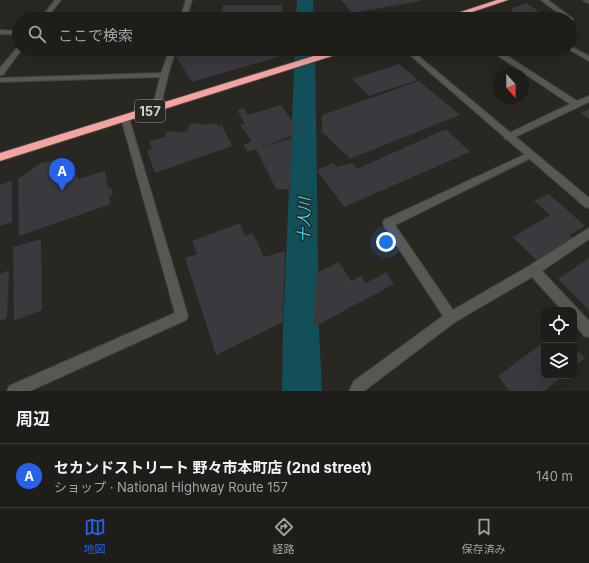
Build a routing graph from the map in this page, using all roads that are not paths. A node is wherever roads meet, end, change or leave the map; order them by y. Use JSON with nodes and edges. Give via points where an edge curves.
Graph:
{"nodes":[{"id":1,"x":58,"y":0,"type":"edge"},
{"id":2,"x":189,"y":0,"type":"edge"},
{"id":3,"x":504,"y":0,"type":"edge"},
{"id":4,"x":544,"y":0,"type":"edge"},
{"id":5,"x":585,"y":0,"type":"edge"},
{"id":6,"x":589,"y":2,"type":"edge"},
{"id":7,"x":49,"y":12,"type":"edge"},
{"id":8,"x":185,"y":12,"type":"edge"},
{"id":9,"x":465,"y":12,"type":"edge"},
{"id":10,"x":560,"y":12,"type":"edge"},
{"id":11,"x":0,"y":32,"type":"edge"},
{"id":12,"x":12,"y":32,"type":"edge"},
{"id":13,"x":577,"y":52,"type":"edge"},
{"id":14,"x":13,"y":56,"type":"edge"},
{"id":15,"x":171,"y":56,"type":"edge"},
{"id":16,"x":322,"y":56,"type":"edge"},
{"id":17,"x":414,"y":56,"type":"edge"},
{"id":18,"x":502,"y":56,"type":"edge"},
{"id":19,"x":589,"y":59,"type":"edge"},
{"id":20,"x":0,"y":73,"type":"edge"},
{"id":21,"x":164,"y":75,"type":"junction"},
{"id":22,"x":0,"y":80,"type":"edge"},
{"id":23,"x":589,"y":100,"type":"edge"},
{"id":24,"x":577,"y":105,"type":"junction"},
{"id":25,"x":156,"y":109,"type":"junction"},
{"id":26,"x":125,"y":118,"type":"junction"},
{"id":27,"x":508,"y":137,"type":"junction"},
{"id":28,"x":530,"y":155,"type":"junction"},
{"id":29,"x":0,"y":157,"type":"edge"},
{"id":30,"x":589,"y":204,"type":"edge"},
{"id":31,"x":589,"y":233,"type":"edge"},
{"id":32,"x":533,"y":270,"type":"junction"},
{"id":33,"x":567,"y":307,"type":"edge"},
{"id":34,"x":577,"y":317,"type":"edge"},
{"id":35,"x":451,"y":318,"type":"junction"},
{"id":36,"x":589,"y":331,"type":"edge"},
{"id":37,"x":14,"y":391,"type":"edge"},
{"id":38,"x":356,"y":391,"type":"edge"}],
"edges":[{"from":1,"to":7,"type":"street"},
{"from":2,"to":8,"type":"street"},
{"from":3,"to":9,"type":"highway"},
{"from":4,"to":10,"type":"street"},
{"from":5,"to":6,"type":"lane"},
{"from":11,"to":12,"type":"street"},
{"from":13,"to":19,"type":"street"},
{"from":14,"to":20,"type":"street"},
{"from":15,"to":21,"type":"street"},
{"from":16,"to":25,"type":"highway","number":"157"},
{"from":17,"to":27,"type":"street"},
{"from":18,"to":24,"type":"street"},
{"from":21,"to":22,"type":"street"},
{"from":21,"to":25,"type":"street"},
{"from":23,"to":24,"type":"street"},
{"from":24,"to":27,"type":"street"},
{"from":25,"to":26,"type":"highway","number":"157"},
{"from":26,"to":29,"type":"highway","number":"157"},
{"from":26,"to":37,"type":"street","via":[[182,316]]},
{"from":27,"to":28,"type":"street"},
{"from":28,"to":30,"type":"street"},
{"from":28,"to":35,"type":"street","via":[[388,223]]},
{"from":31,"to":32,"type":"street"},
{"from":32,"to":33,"type":"street"},
{"from":32,"to":35,"type":"street"},
{"from":34,"to":36,"type":"street"},
{"from":35,"to":38,"type":"street","via":[[359,386]]}]}
